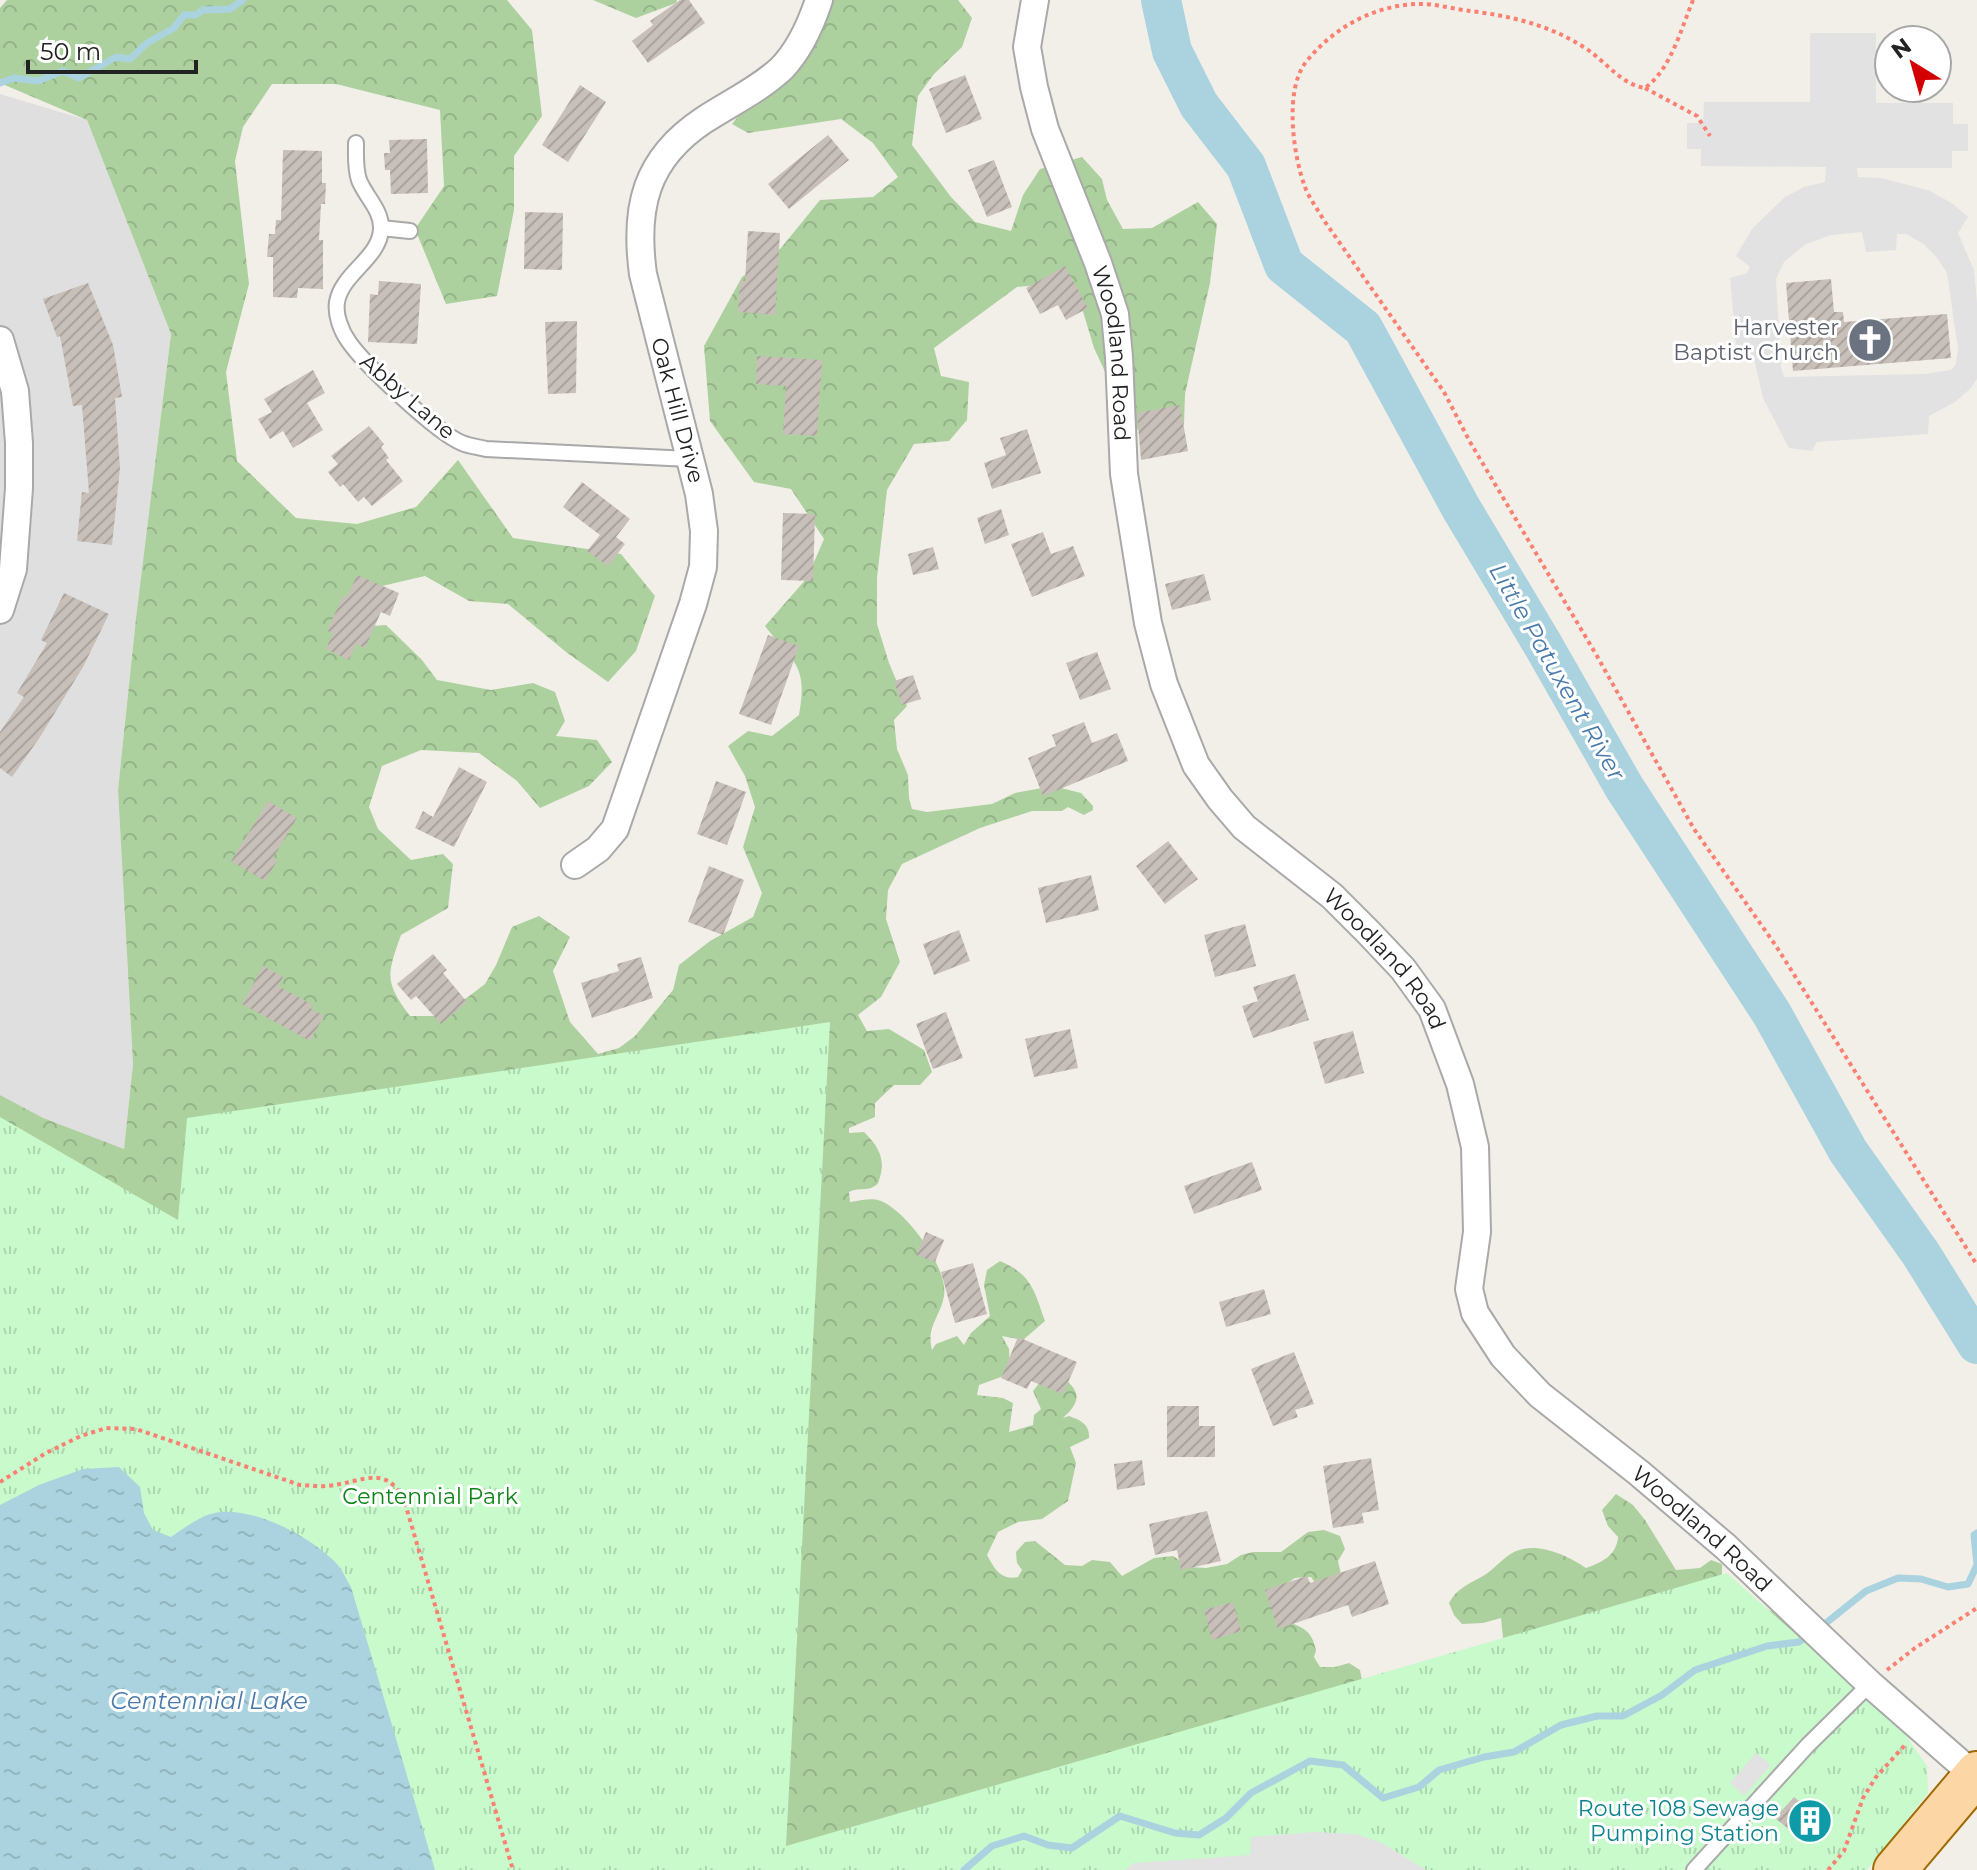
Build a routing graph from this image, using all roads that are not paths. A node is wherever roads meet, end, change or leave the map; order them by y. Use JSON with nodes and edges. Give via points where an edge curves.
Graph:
{"nodes":[{"id":1,"x":819,"y":0,"type":"edge"},
{"id":2,"x":1035,"y":0,"type":"edge"},
{"id":3,"x":356,"y":143,"type":"dead end"},
{"id":4,"x":381,"y":228,"type":"junction"},
{"id":5,"x":410,"y":231,"type":"dead end"},
{"id":6,"x":0,"y":340,"type":"edge"},
{"id":7,"x":689,"y":459,"type":"junction"},
{"id":8,"x":0,"y":610,"type":"edge"},
{"id":9,"x":575,"y":865,"type":"dead end"},
{"id":10,"x":1870,"y":1684,"type":"junction"},
{"id":11,"x":1976,"y":1775,"type":"edge"},
{"id":12,"x":1694,"y":1870,"type":"edge"},
{"id":13,"x":1895,"y":1870,"type":"edge"}],
"edges":[{"from":1,"to":7,"type":"street","name":"Oak Hill Drive","via":[[783,67],[673,146],[641,203],[638,239],[643,274]]},
{"from":2,"to":10,"type":"street","name":"Woodland Road","via":[[1027,47],[1034,87],[1115,314],[1124,474],[1138,568],[1164,684],[1196,765],[1244,827],[1332,896],[1403,969],[1432,1009],[1460,1084],[1475,1147],[1477,1232],[1469,1289],[1486,1334],[1540,1395],[1726,1547]]},
{"from":3,"to":4,"type":"lane","via":[[360,182]]},
{"from":4,"to":5,"type":"lane"},
{"from":4,"to":7,"type":"lane","name":"Abby Lane","via":[[370,253],[342,287],[339,323],[366,363],[443,431],[486,449]]},
{"from":6,"to":8,"type":"street","via":[[15,391],[19,443],[13,569]]},
{"from":7,"to":9,"type":"street","name":"Oak Hill Drive","via":[[704,531],[703,567],[693,604],[615,829]]},
{"from":10,"to":11,"type":"street","name":"Woodland Road"},
{"from":10,"to":12,"type":"lane"},
{"from":11,"to":13,"type":"main road"}]}
